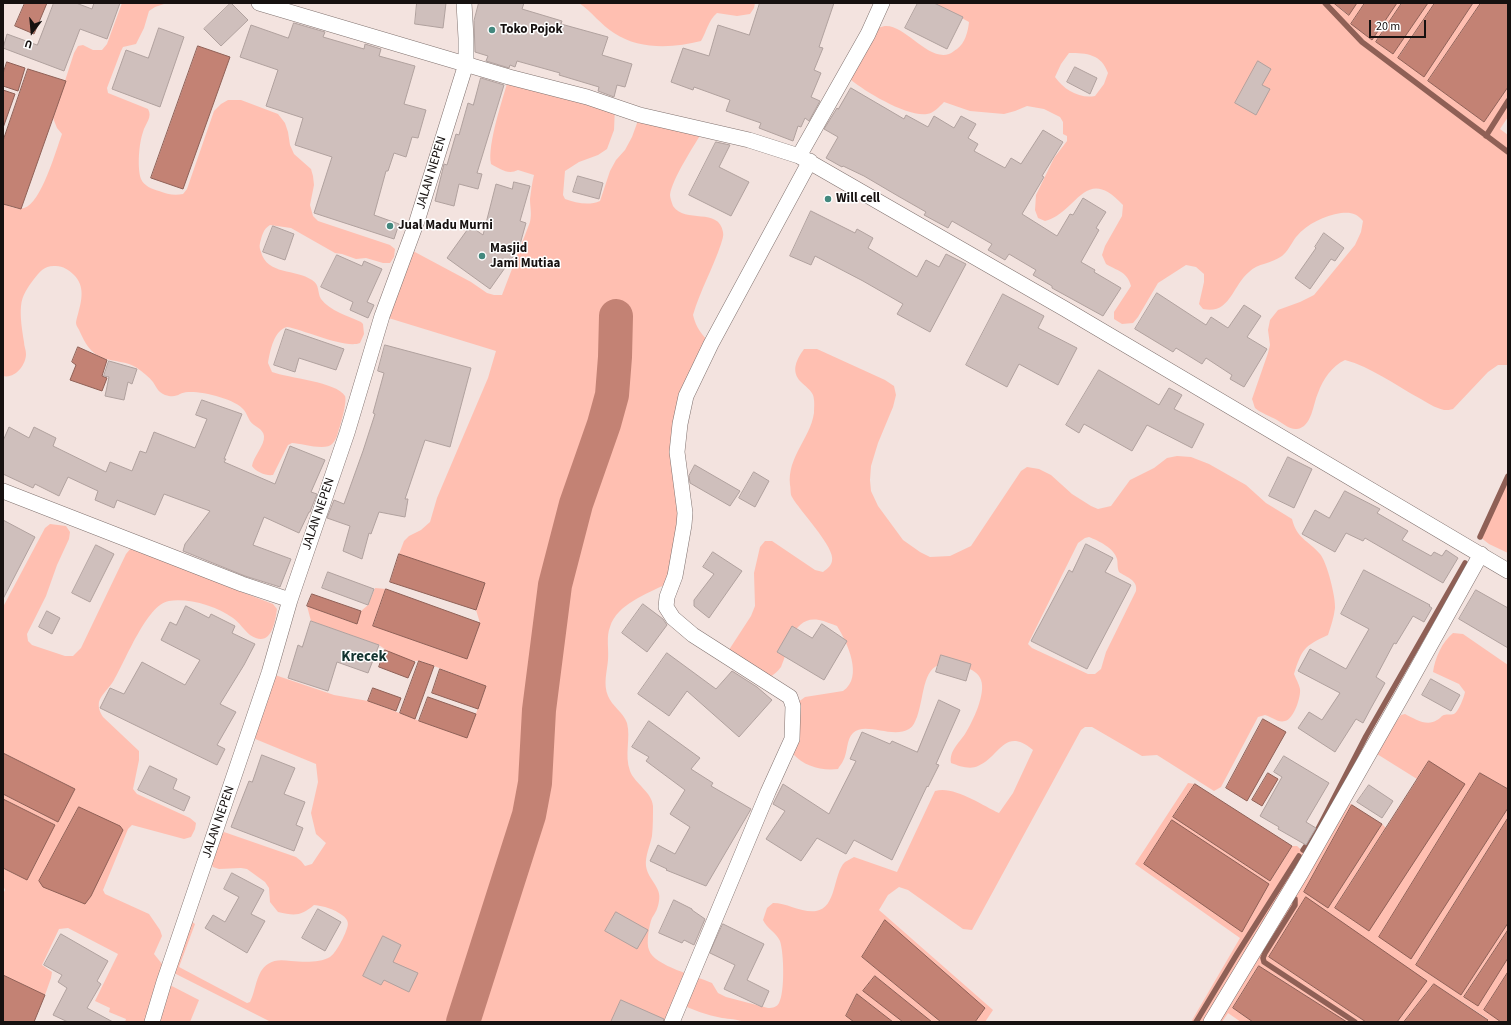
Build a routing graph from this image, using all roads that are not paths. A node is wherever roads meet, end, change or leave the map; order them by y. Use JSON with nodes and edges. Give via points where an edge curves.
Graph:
{"nodes":[{"id":1,"x":259,"y":3,"type":"edge"},
{"id":2,"x":464,"y":3,"type":"edge"},
{"id":3,"x":882,"y":3,"type":"edge"},
{"id":4,"x":466,"y":64,"type":"junction"},
{"id":5,"x":804,"y":158,"type":"junction"},
{"id":6,"x":3,"y":490,"type":"edge"},
{"id":7,"x":1481,"y":554,"type":"junction"},
{"id":8,"x":1508,"y":570,"type":"edge"},
{"id":9,"x":290,"y":600,"type":"junction"},
{"id":10,"x":152,"y":1022,"type":"edge"},
{"id":11,"x":672,"y":1022,"type":"edge"},
{"id":12,"x":1211,"y":1022,"type":"edge"}],
"edges":[{"from":1,"to":4,"type":"street"},
{"from":2,"to":4,"type":"street","name":"JALAN NEPEN"},
{"from":3,"to":5,"type":"street"},
{"from":4,"to":5,"type":"street","via":[[586,97],[640,115],[749,140]]},
{"from":4,"to":9,"type":"street","name":"JALAN NEPEN","via":[[417,221],[382,316],[347,433]]},
{"from":5,"to":7,"type":"street"},
{"from":5,"to":11,"type":"street","via":[[686,396],[680,424],[677,452],[685,513],[666,607],[673,618],[693,635],[790,698],[794,719],[792,739]]},
{"from":6,"to":9,"type":"street","via":[[242,584]]},
{"from":7,"to":8,"type":"street"},
{"from":7,"to":12,"type":"street","via":[[1304,868]]},
{"from":9,"to":10,"type":"street","name":"JALAN NEPEN","via":[[269,673]]}]}
